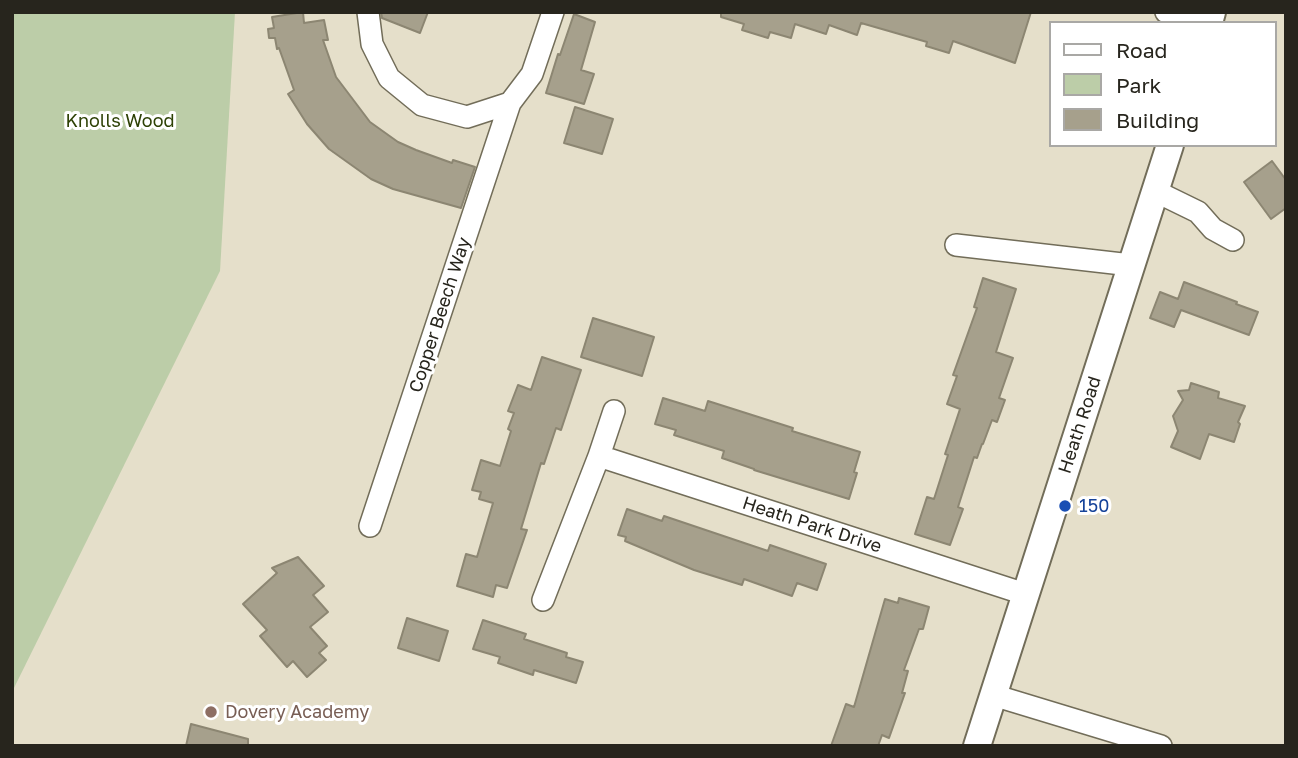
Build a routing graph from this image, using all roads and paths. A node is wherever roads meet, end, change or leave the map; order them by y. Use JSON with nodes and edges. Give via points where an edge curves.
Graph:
{"nodes":[{"id":1,"x":368,"y":12,"type":"edge"},
{"id":2,"x":553,"y":12,"type":"edge"},
{"id":3,"x":1166,"y":12,"type":"edge"},
{"id":4,"x":1194,"y":21,"type":"edge"},
{"id":5,"x":510,"y":103,"type":"junction"},
{"id":6,"x":1169,"y":147,"type":"edge"},
{"id":7,"x":1155,"y":191,"type":"junction"},
{"id":8,"x":1233,"y":240,"type":"dead end"},
{"id":9,"x":956,"y":245,"type":"dead end"},
{"id":10,"x":1131,"y":265,"type":"junction"},
{"id":11,"x":614,"y":411,"type":"dead end"},
{"id":12,"x":598,"y":456,"type":"junction"},
{"id":13,"x":370,"y":526,"type":"dead end"},
{"id":14,"x":1025,"y":594,"type":"junction"},
{"id":15,"x":543,"y":600,"type":"dead end"},
{"id":16,"x":993,"y":695,"type":"junction"},
{"id":17,"x":977,"y":746,"type":"edge"},
{"id":18,"x":1161,"y":746,"type":"edge"}],
"edges":[{"from":1,"to":5,"type":"street","via":[[372,44],[389,79],[422,105],[467,117]]},
{"from":2,"to":5,"type":"street","name":"Copper Beech Way","via":[[532,74]]},
{"from":3,"to":4,"type":"street"},
{"from":5,"to":13,"type":"street","name":"Copper Beech Way"},
{"from":6,"to":7,"type":"street","name":"Heath Road"},
{"from":7,"to":8,"type":"street","via":[[1198,212],[1213,229]]},
{"from":7,"to":10,"type":"street","name":"Heath Road"},
{"from":9,"to":10,"type":"street"},
{"from":10,"to":14,"type":"street","name":"Heath Road"},
{"from":11,"to":12,"type":"street"},
{"from":12,"to":14,"type":"street","name":"Heath Park Drive"},
{"from":12,"to":15,"type":"street"},
{"from":14,"to":16,"type":"street","name":"Heath Road"},
{"from":16,"to":17,"type":"street","name":"Heath Road"},
{"from":16,"to":18,"type":"street"}]}
